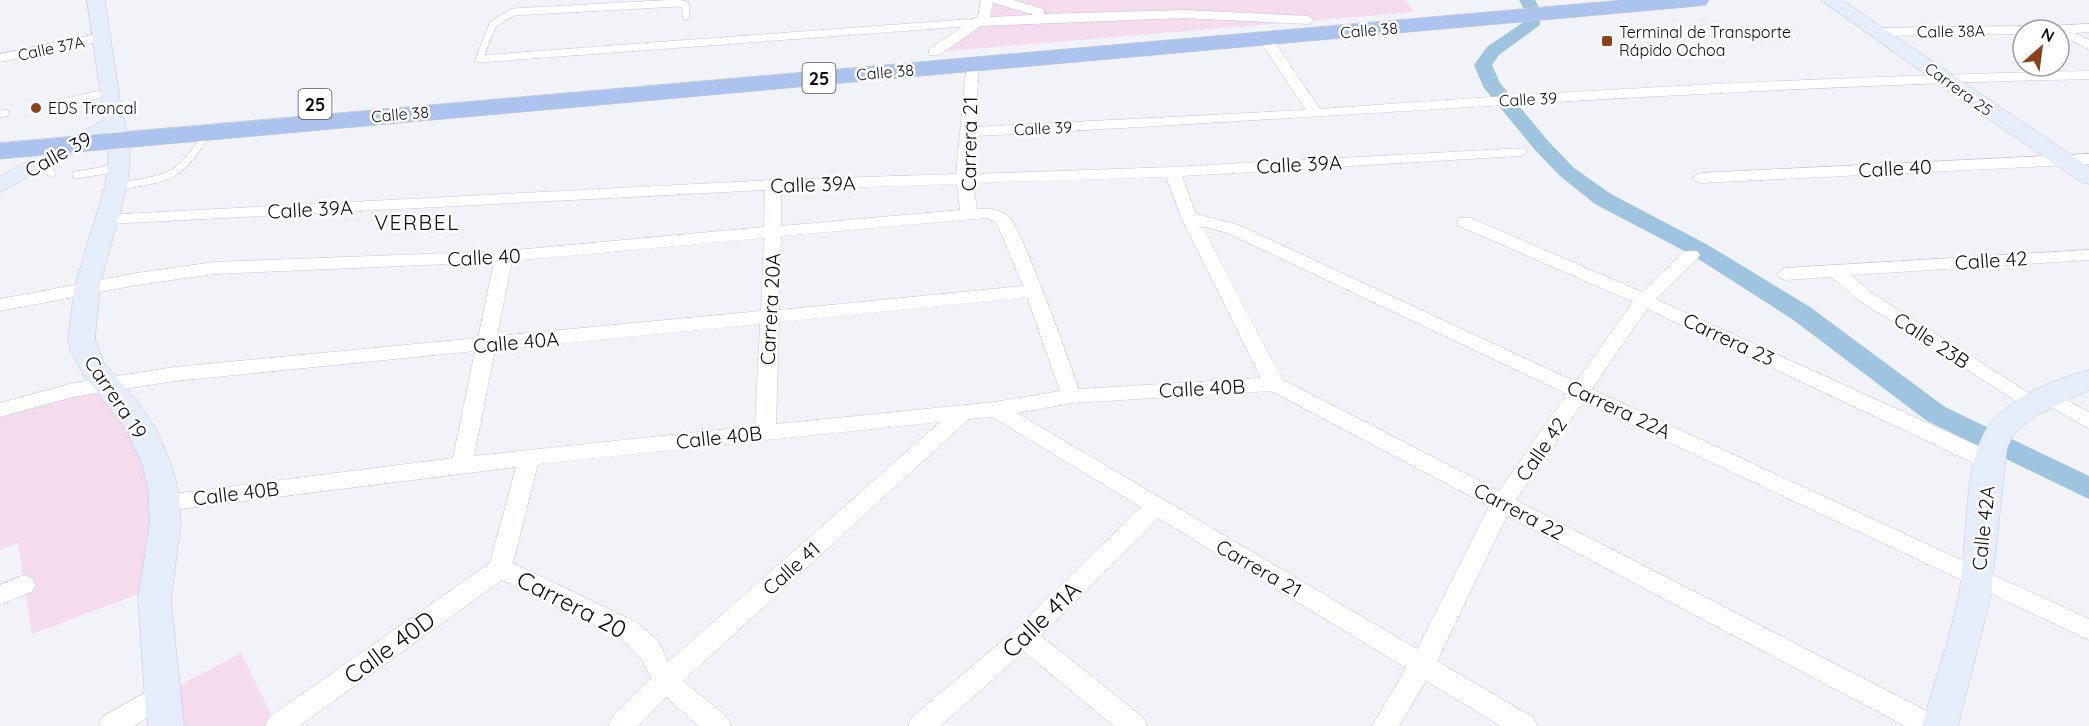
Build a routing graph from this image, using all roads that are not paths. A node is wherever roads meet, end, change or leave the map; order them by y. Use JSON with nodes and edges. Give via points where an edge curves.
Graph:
{"nodes":[{"id":1,"x":96,"y":0,"type":"edge"},
{"id":2,"x":987,"y":0,"type":"edge"},
{"id":3,"x":999,"y":0,"type":"edge"},
{"id":4,"x":1698,"y":0,"type":"edge"},
{"id":5,"x":1830,"y":0,"type":"edge"},
{"id":6,"x":1552,"y":5,"type":"edge"},
{"id":7,"x":1513,"y":10,"type":"junction"},
{"id":8,"x":686,"y":16,"type":"dead end"},
{"id":9,"x":1065,"y":16,"type":"junction"},
{"id":10,"x":1308,"y":20,"type":"junction"},
{"id":11,"x":978,"y":22,"type":"junction"},
{"id":12,"x":2089,"y":28,"type":"edge"},
{"id":13,"x":2071,"y":29,"type":"edge"},
{"id":14,"x":2011,"y":30,"type":"edge"},
{"id":15,"x":1878,"y":32,"type":"junction"},
{"id":16,"x":2071,"y":36,"type":"edge"},
{"id":17,"x":102,"y":37,"type":"junction"},
{"id":18,"x":1266,"y":38,"type":"junction"},
{"id":19,"x":2089,"y":46,"type":"edge"},
{"id":20,"x":934,"y":51,"type":"junction"},
{"id":21,"x":0,"y":58,"type":"edge"},
{"id":22,"x":972,"y":65,"type":"junction"},
{"id":23,"x":2089,"y":75,"type":"edge"},
{"id":24,"x":1945,"y":78,"type":"junction"},
{"id":25,"x":111,"y":92,"type":"junction"},
{"id":26,"x":66,"y":102,"type":"dead end"},
{"id":27,"x":1316,"y":114,"type":"junction"},
{"id":28,"x":2,"y":120,"type":"edge"},
{"id":29,"x":117,"y":131,"type":"junction"},
{"id":30,"x":207,"y":131,"type":"junction"},
{"id":31,"x":967,"y":132,"type":"junction"},
{"id":32,"x":81,"y":143,"type":"junction"},
{"id":33,"x":0,"y":151,"type":"edge"},
{"id":34,"x":1519,"y":152,"type":"dead end"},
{"id":35,"x":2061,"y":159,"type":"junction"},
{"id":36,"x":2089,"y":159,"type":"edge"},
{"id":37,"x":1172,"y":172,"type":"junction"},
{"id":38,"x":76,"y":175,"type":"dead end"},
{"id":39,"x":119,"y":177,"type":"junction"},
{"id":40,"x":2089,"y":177,"type":"edge"},
{"id":41,"x":964,"y":178,"type":"junction"},
{"id":42,"x":1700,"y":178,"type":"dead end"},
{"id":43,"x":0,"y":185,"type":"edge"},
{"id":44,"x":773,"y":185,"type":"junction"},
{"id":45,"x":969,"y":214,"type":"junction"},
{"id":46,"x":1189,"y":217,"type":"junction"},
{"id":47,"x":108,"y":219,"type":"junction"},
{"id":48,"x":1465,"y":222,"type":"dead end"},
{"id":49,"x":774,"y":233,"type":"junction"},
{"id":50,"x":1691,"y":255,"type":"dead end"},
{"id":51,"x":2089,"y":255,"type":"edge"},
{"id":52,"x":504,"y":256,"type":"junction"},
{"id":53,"x":1835,"y":271,"type":"junction"},
{"id":54,"x":1785,"y":273,"type":"dead end"},
{"id":55,"x":86,"y":289,"type":"junction"},
{"id":56,"x":1035,"y":291,"type":"junction"},
{"id":57,"x":1644,"y":300,"type":"junction"},
{"id":58,"x":0,"y":305,"type":"edge"},
{"id":59,"x":768,"y":318,"type":"junction"},
{"id":60,"x":485,"y":346,"type":"junction"},
{"id":61,"x":2089,"y":380,"type":"edge"},
{"id":62,"x":106,"y":384,"type":"junction"},
{"id":63,"x":1274,"y":384,"type":"junction"},
{"id":64,"x":1581,"y":391,"type":"junction"},
{"id":65,"x":1072,"y":396,"type":"junction"},
{"id":66,"x":2041,"y":401,"type":"junction"},
{"id":67,"x":995,"y":409,"type":"junction"},
{"id":68,"x":0,"y":410,"type":"edge"},
{"id":69,"x":964,"y":412,"type":"junction"},
{"id":70,"x":2089,"y":422,"type":"edge"},
{"id":71,"x":765,"y":432,"type":"junction"},
{"id":72,"x":1996,"y":446,"type":"junction"},
{"id":73,"x":529,"y":457,"type":"junction"},
{"id":74,"x":462,"y":465,"type":"junction"},
{"id":75,"x":165,"y":502,"type":"junction"},
{"id":76,"x":1502,"y":503,"type":"junction"},
{"id":77,"x":1155,"y":507,"type":"junction"},
{"id":78,"x":500,"y":568,"type":"junction"},
{"id":79,"x":1978,"y":577,"type":"junction"},
{"id":80,"x":24,"y":585,"type":"dead end"},
{"id":81,"x":0,"y":595,"type":"edge"},
{"id":82,"x":2089,"y":630,"type":"edge"},
{"id":83,"x":1024,"y":637,"type":"junction"},
{"id":84,"x":1422,"y":663,"type":"junction"},
{"id":85,"x":665,"y":681,"type":"junction"},
{"id":86,"x":160,"y":696,"type":"junction"},
{"id":87,"x":111,"y":726,"type":"edge"},
{"id":88,"x":166,"y":726,"type":"edge"},
{"id":89,"x":278,"y":726,"type":"edge"},
{"id":90,"x":621,"y":726,"type":"edge"},
{"id":91,"x":718,"y":726,"type":"edge"},
{"id":92,"x":921,"y":726,"type":"edge"},
{"id":93,"x":1134,"y":726,"type":"edge"},
{"id":94,"x":1385,"y":726,"type":"edge"},
{"id":95,"x":1524,"y":726,"type":"edge"},
{"id":96,"x":1930,"y":726,"type":"edge"},
{"id":97,"x":1940,"y":726,"type":"edge"}],
"edges":[{"from":1,"to":17,"type":"main road","name":"Carrera 19"},
{"from":2,"to":11,"type":"street","via":[[984,17]]},
{"from":3,"to":9,"type":"street"},
{"from":4,"to":6,"type":"highway","name":"Calle 38","number":"25"},
{"from":5,"to":15,"type":"main road","name":"Carrera 25"},
{"from":6,"to":7,"type":"highway","name":"Calle 38","number":"25"},
{"from":7,"to":10,"type":"highway","name":"Calle 38","number":"25"},
{"from":7,"to":18,"type":"highway","name":"Calle 38","number":"25"},
{"from":8,"to":11,"type":"lane","via":[[686,5],[678,3],[513,12],[493,21],[479,59]]},
{"from":9,"to":10,"type":"street","via":[[1221,14]]},
{"from":9,"to":11,"type":"street"},
{"from":10,"to":20,"type":"highway","name":"Calle 38","number":"25"},
{"from":11,"to":20,"type":"street"},
{"from":12,"to":13,"type":"street"},
{"from":14,"to":15,"type":"street","name":"Calle 38A"},
{"from":15,"to":24,"type":"main road","name":"Carrera 25"},
{"from":16,"to":19,"type":"street"},
{"from":17,"to":21,"type":"street","name":"Calle 37A"},
{"from":17,"to":25,"type":"main road","name":"Carrera 19"},
{"from":18,"to":22,"type":"highway","name":"Calle 38","number":"25"},
{"from":18,"to":27,"type":"street"},
{"from":20,"to":29,"type":"highway","name":"Calle 38","number":"25"},
{"from":22,"to":30,"type":"highway","name":"Calle 38","number":"25"},
{"from":22,"to":31,"type":"street","name":"Carrera 21"},
{"from":23,"to":24,"type":"street","name":"Calle 39"},
{"from":24,"to":27,"type":"street","name":"Calle 39","via":[[1493,100]]},
{"from":24,"to":35,"type":"main road","name":"Carrera 25"},
{"from":25,"to":26,"type":"lane"},
{"from":25,"to":29,"type":"main road","name":"Carrera 19"},
{"from":27,"to":31,"type":"street","name":"Calle 39"},
{"from":28,"to":29,"type":"highway","name":"Calle 38","number":"25"},
{"from":29,"to":30,"type":"highway","name":"Calle 38","number":"25"},
{"from":29,"to":32,"type":"highway","name":"Calle 38","number":"25"},
{"from":29,"to":39,"type":"main road","name":"Carrera 19"},
{"from":30,"to":39,"type":"lane","via":[[184,168],[161,179]]},
{"from":31,"to":41,"type":"street","name":"Carrera 21"},
{"from":32,"to":33,"type":"highway","name":"Calle 38","number":"25"},
{"from":32,"to":43,"type":"main road","name":"Calle 39","via":[[45,170]]},
{"from":34,"to":37,"type":"street","name":"Calle 39A"},
{"from":35,"to":36,"type":"street","name":"Calle 40"},
{"from":35,"to":40,"type":"main road","name":"Carrera 25"},
{"from":35,"to":42,"type":"street","name":"Calle 40"},
{"from":37,"to":41,"type":"street","name":"Calle 39A"},
{"from":37,"to":46,"type":"street"},
{"from":38,"to":39,"type":"lane"},
{"from":39,"to":47,"type":"main road","name":"Carrera 19"},
{"from":41,"to":44,"type":"street","name":"Calle 39A"},
{"from":41,"to":45,"type":"street","name":"Carrera 21"},
{"from":44,"to":47,"type":"street","name":"Calle 39A"},
{"from":44,"to":49,"type":"street","name":"Carrera 20A"},
{"from":45,"to":49,"type":"street","name":"Calle 40"},
{"from":45,"to":56,"type":"street","name":"Carrera 21","via":[[989,213],[1004,219]]},
{"from":46,"to":63,"type":"street"},
{"from":46,"to":64,"type":"street","name":"Carrera 22A","via":[[1233,229]]},
{"from":47,"to":55,"type":"main road","name":"Carrera 19"},
{"from":48,"to":57,"type":"street","name":"Carrera 23"},
{"from":49,"to":52,"type":"street","name":"Calle 40"},
{"from":49,"to":59,"type":"street","name":"Carrera 20A"},
{"from":50,"to":57,"type":"street","name":"Calle 42"},
{"from":51,"to":53,"type":"street","name":"Calle 42"},
{"from":52,"to":55,"type":"street","name":"Calle 40","via":[[214,268]]},
{"from":52,"to":60,"type":"street"},
{"from":53,"to":54,"type":"street","name":"Calle 42"},
{"from":53,"to":66,"type":"street","name":"Calle 23B","via":[[1866,297]]},
{"from":55,"to":58,"type":"street","name":"Calle 40"},
{"from":55,"to":62,"type":"main road","name":"Carrera 19","via":[[82,343]]},
{"from":56,"to":59,"type":"street","name":"Calle 40A"},
{"from":56,"to":65,"type":"street","name":"Carrera 21"},
{"from":57,"to":64,"type":"street","name":"Calle 42"},
{"from":57,"to":72,"type":"street","name":"Carrera 23"},
{"from":59,"to":60,"type":"street","name":"Calle 40A"},
{"from":59,"to":71,"type":"street","name":"Carrera 20A"},
{"from":60,"to":62,"type":"street","name":"Calle 40A","via":[[175,374]]},
{"from":60,"to":74,"type":"street"},
{"from":61,"to":66,"type":"main road"},
{"from":62,"to":68,"type":"street","name":"Calle 40A"},
{"from":62,"to":75,"type":"main road","name":"Carrera 19","via":[[143,434]]},
{"from":63,"to":65,"type":"street","name":"Calle 40B"},
{"from":63,"to":76,"type":"street","name":"Carrera 22"},
{"from":64,"to":76,"type":"street","name":"Calle 42"},
{"from":64,"to":79,"type":"street","name":"Carrera 22A"},
{"from":65,"to":67,"type":"street","name":"Calle 40B"},
{"from":66,"to":70,"type":"street"},
{"from":66,"to":72,"type":"main road"},
{"from":67,"to":69,"type":"street","name":"Calle 40B"},
{"from":67,"to":77,"type":"street","name":"Carrera 21"},
{"from":69,"to":71,"type":"street","name":"Calle 40B"},
{"from":69,"to":85,"type":"street","name":"Calle 41"},
{"from":71,"to":73,"type":"street","name":"Calle 40B"},
{"from":72,"to":79,"type":"main road","name":"Calle 42A"},
{"from":73,"to":74,"type":"street","name":"Calle 40B"},
{"from":73,"to":78,"type":"street","name":"Carrera 20"},
{"from":74,"to":75,"type":"street","name":"Calle 40B"},
{"from":75,"to":86,"type":"main road","name":"Carrera 19","via":[[163,544],[154,588]]},
{"from":76,"to":84,"type":"street","name":"Calle 42"},
{"from":76,"to":96,"type":"street","name":"Carrera 22"},
{"from":77,"to":83,"type":"street","name":"Calle 41A"},
{"from":77,"to":84,"type":"street","name":"Carrera 21"},
{"from":78,"to":85,"type":"street","name":"Carrera 20","via":[[627,629],[650,650]]},
{"from":78,"to":89,"type":"street","name":"Calle 40D"},
{"from":79,"to":82,"type":"street","name":"Carrera 22A"},
{"from":79,"to":97,"type":"main road","name":"Calle 42A"},
{"from":80,"to":81,"type":"street"},
{"from":83,"to":92,"type":"street","name":"Calle 41A"},
{"from":83,"to":93,"type":"street"},
{"from":84,"to":94,"type":"street","name":"Calle 42"},
{"from":84,"to":95,"type":"street","name":"Carrera 21"},
{"from":85,"to":90,"type":"street","name":"Calle 41"},
{"from":85,"to":91,"type":"street","name":"Carrera 20"},
{"from":86,"to":87,"type":"street"},
{"from":86,"to":88,"type":"main road","name":"Carrera 19"}]}
